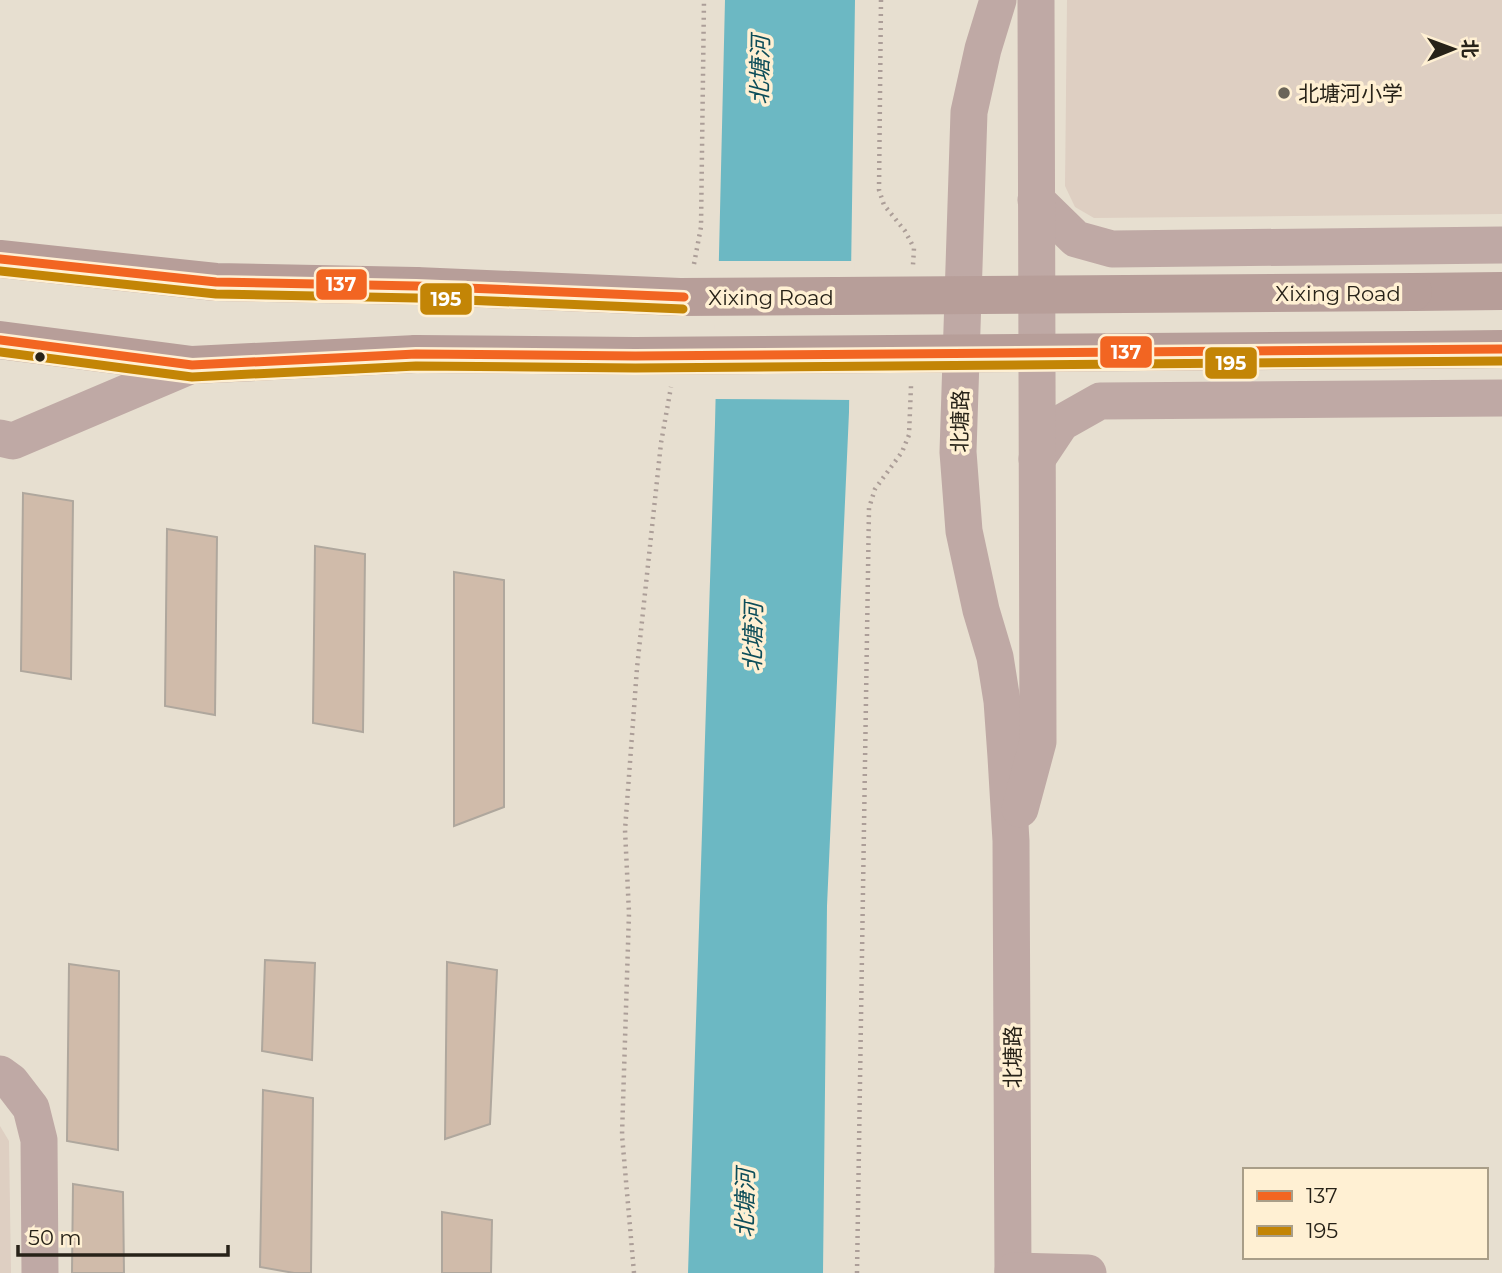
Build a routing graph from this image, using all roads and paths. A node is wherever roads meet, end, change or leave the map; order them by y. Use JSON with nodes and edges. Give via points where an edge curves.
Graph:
{"nodes":[{"id":1,"x":704,"y":0,"type":"edge"},
{"id":2,"x":881,"y":0,"type":"edge"},
{"id":3,"x":998,"y":0,"type":"edge"},
{"id":4,"x":1036,"y":0,"type":"edge"},
{"id":5,"x":1036,"y":200,"type":"junction"},
{"id":6,"x":1502,"y":245,"type":"edge"},
{"id":7,"x":0,"y":259,"type":"edge"},
{"id":8,"x":694,"y":268,"type":"dead end"},
{"id":9,"x":913,"y":275,"type":"dead end"},
{"id":10,"x":1502,"y":291,"type":"edge"},
{"id":11,"x":0,"y":340,"type":"edge"},
{"id":12,"x":1502,"y":349,"type":"edge"},
{"id":13,"x":192,"y":365,"type":"junction"},
{"id":14,"x":674,"y":376,"type":"dead end"},
{"id":15,"x":911,"y":381,"type":"dead end"},
{"id":16,"x":1502,"y":398,"type":"edge"},
{"id":17,"x":0,"y":438,"type":"edge"},
{"id":18,"x":1037,"y":459,"type":"junction"},
{"id":19,"x":1011,"y":841,"type":"junction"},
{"id":20,"x":0,"y":1074,"type":"edge"},
{"id":21,"x":1013,"y":1272,"type":"edge"},
{"id":22,"x":40,"y":1273,"type":"edge"},
{"id":23,"x":634,"y":1273,"type":"edge"},
{"id":24,"x":857,"y":1273,"type":"edge"},
{"id":25,"x":1088,"y":1273,"type":"edge"}],
"edges":[{"from":1,"to":8,"type":"path","via":[[701,227]]},
{"from":2,"to":9,"type":"path","via":[[879,190],[914,248]]},
{"from":3,"to":19,"type":"street","name":"北塘路","via":[[970,112],[958,452],[964,531],[1002,701]]},
{"from":4,"to":5,"type":"street","name":"北塘路"},
{"from":5,"to":6,"type":"street","via":[[1076,239],[1111,249]]},
{"from":5,"to":18,"type":"street","name":"北塘路"},
{"from":7,"to":10,"type":"main road","name":"Xixing Road","bridge":true,"via":[[216,282],[680,297]]},
{"from":11,"to":13,"type":"main road"},
{"from":12,"to":13,"type":"main road","bridge":true,"via":[[416,354]]},
{"from":13,"to":17,"type":"street","via":[[13,441]]},
{"from":14,"to":23,"type":"path","via":[[661,443],[636,667],[625,830],[629,913],[622,1135]]},
{"from":15,"to":24,"type":"path","via":[[909,435],[875,489],[869,508]]},
{"from":16,"to":18,"type":"street","via":[[1100,401],[1062,423]]},
{"from":18,"to":19,"type":"street","name":"北塘路","via":[[1038,742]]},
{"from":19,"to":21,"type":"street","name":"北塘路"},
{"from":20,"to":22,"type":"street","via":[[31,1108],[39,1140]]},
{"from":21,"to":25,"type":"street"}]}
